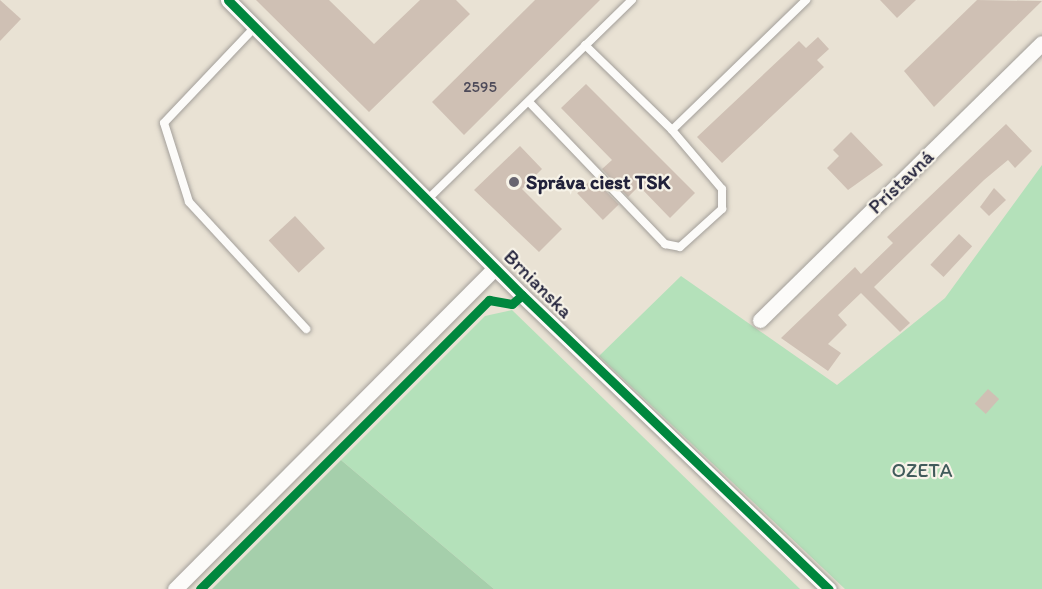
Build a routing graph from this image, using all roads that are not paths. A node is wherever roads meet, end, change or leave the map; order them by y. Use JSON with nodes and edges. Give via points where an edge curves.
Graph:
{"nodes":[{"id":1,"x":228,"y":0,"type":"edge"},
{"id":2,"x":632,"y":0,"type":"edge"},
{"id":3,"x":806,"y":0,"type":"edge"},
{"id":4,"x":255,"y":27,"type":"junction"},
{"id":5,"x":1042,"y":43,"type":"edge"},
{"id":6,"x":585,"y":45,"type":"junction"},
{"id":7,"x":529,"y":102,"type":"junction"},
{"id":8,"x":672,"y":130,"type":"junction"},
{"id":9,"x":428,"y":199,"type":"junction"},
{"id":10,"x":495,"y":268,"type":"junction"},
{"id":11,"x":760,"y":320,"type":"dead end"},
{"id":12,"x":306,"y":329,"type":"dead end"},
{"id":13,"x":175,"y":589,"type":"edge"},
{"id":14,"x":829,"y":589,"type":"edge"}],
"edges":[{"from":1,"to":4,"type":"street","name":"Brnianska"},
{"from":2,"to":6,"type":"lane"},
{"from":3,"to":8,"type":"lane"},
{"from":4,"to":9,"type":"street","name":"Brnianska"},
{"from":4,"to":12,"type":"lane","via":[[164,123],[189,202]]},
{"from":5,"to":11,"type":"street","name":"Prístavná"},
{"from":6,"to":7,"type":"lane"},
{"from":6,"to":8,"type":"lane"},
{"from":7,"to":8,"type":"lane","via":[[665,244],[680,247],[722,209],[722,189]]},
{"from":7,"to":9,"type":"lane"},
{"from":9,"to":10,"type":"street","name":"Brnianska"},
{"from":10,"to":13,"type":"street","name":"Brnianska"},
{"from":10,"to":14,"type":"street","name":"Brnianska"}]}
